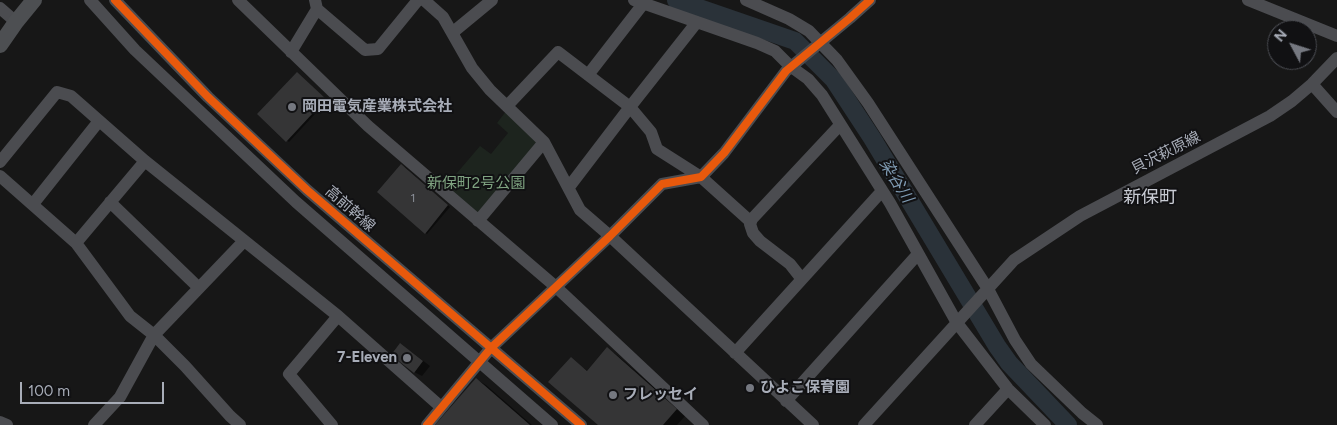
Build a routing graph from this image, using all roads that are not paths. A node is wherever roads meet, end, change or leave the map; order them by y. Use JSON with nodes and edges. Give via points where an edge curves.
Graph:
{"nodes":[{"id":1,"x":34,"y":0,"type":"edge"},
{"id":2,"x":90,"y":0,"type":"edge"},
{"id":3,"x":115,"y":0,"type":"edge"},
{"id":4,"x":238,"y":0,"type":"edge"},
{"id":5,"x":418,"y":0,"type":"edge"},
{"id":6,"x":424,"y":0,"type":"edge"},
{"id":7,"x":492,"y":0,"type":"edge"},
{"id":8,"x":746,"y":0,"type":"edge"},
{"id":9,"x":870,"y":0,"type":"edge"},
{"id":10,"x":1248,"y":0,"type":"edge"},
{"id":11,"x":639,"y":2,"type":"edge"},
{"id":12,"x":316,"y":4,"type":"edge"},
{"id":13,"x":0,"y":8,"type":"edge"},
{"id":14,"x":16,"y":22,"type":"junction"},
{"id":15,"x":697,"y":22,"type":"junction"},
{"id":16,"x":452,"y":33,"type":"junction"},
{"id":17,"x":1337,"y":36,"type":"edge"},
{"id":18,"x":820,"y":42,"type":"junction"},
{"id":19,"x":0,"y":45,"type":"edge"},
{"id":20,"x":291,"y":52,"type":"junction"},
{"id":21,"x":1337,"y":58,"type":"edge"},
{"id":22,"x":790,"y":66,"type":"junction"},
{"id":23,"x":588,"y":75,"type":"junction"},
{"id":24,"x":1312,"y":84,"type":"junction"},
{"id":25,"x":507,"y":106,"type":"junction"},
{"id":26,"x":630,"y":108,"type":"junction"},
{"id":27,"x":1336,"y":109,"type":"edge"},
{"id":28,"x":100,"y":121,"type":"junction"},
{"id":29,"x":840,"y":124,"type":"junction"},
{"id":30,"x":544,"y":142,"type":"junction"},
{"id":31,"x":146,"y":161,"type":"junction"},
{"id":32,"x":0,"y":162,"type":"edge"},
{"id":33,"x":0,"y":176,"type":"edge"},
{"id":34,"x":701,"y":177,"type":"junction"},
{"id":35,"x":569,"y":187,"type":"junction"},
{"id":36,"x":882,"y":190,"type":"junction"},
{"id":37,"x":110,"y":202,"type":"junction"},
{"id":38,"x":32,"y":204,"type":"junction"},
{"id":39,"x":478,"y":221,"type":"junction"},
{"id":40,"x":751,"y":222,"type":"junction"},
{"id":41,"x":610,"y":236,"type":"junction"},
{"id":42,"x":244,"y":241,"type":"junction"},
{"id":43,"x":76,"y":243,"type":"junction"},
{"id":44,"x":918,"y":254,"type":"junction"},
{"id":45,"x":801,"y":278,"type":"junction"},
{"id":46,"x":556,"y":287,"type":"junction"},
{"id":47,"x":199,"y":288,"type":"junction"},
{"id":48,"x":986,"y":291,"type":"junction"},
{"id":49,"x":338,"y":316,"type":"junction"},
{"id":50,"x":959,"y":321,"type":"junction"},
{"id":51,"x":154,"y":336,"type":"junction"},
{"id":52,"x":491,"y":348,"type":"junction"},
{"id":53,"x":734,"y":353,"type":"junction"},
{"id":54,"x":480,"y":362,"type":"junction"},
{"id":55,"x":1008,"y":389,"type":"junction"},
{"id":56,"x":786,"y":401,"type":"junction"},
{"id":57,"x":442,"y":407,"type":"junction"},
{"id":58,"x":226,"y":421,"type":"edge"},
{"id":59,"x":0,"y":422,"type":"edge"},
{"id":60,"x":7,"y":425,"type":"edge"},
{"id":61,"x":94,"y":425,"type":"edge"},
{"id":62,"x":240,"y":425,"type":"edge"},
{"id":63,"x":332,"y":425,"type":"edge"},
{"id":64,"x":427,"y":425,"type":"edge"},
{"id":65,"x":552,"y":425,"type":"edge"},
{"id":66,"x":580,"y":425,"type":"edge"},
{"id":67,"x":703,"y":425,"type":"edge"},
{"id":68,"x":813,"y":425,"type":"edge"},
{"id":69,"x":864,"y":425,"type":"edge"},
{"id":70,"x":975,"y":425,"type":"edge"},
{"id":71,"x":1045,"y":425,"type":"edge"},
{"id":72,"x":1097,"y":425,"type":"edge"}],
"edges":[{"from":1,"to":14,"type":"main road"},
{"from":2,"to":54,"type":"street","name":"高前幹線","via":[[135,50],[296,202]]},
{"from":3,"to":52,"type":"street","name":"高前幹線","via":[[208,97],[307,190]]},
{"from":4,"to":20,"type":"street"},
{"from":5,"to":12,"type":"street","via":[[378,49],[365,50]]},
{"from":6,"to":16,"type":"street","via":[[443,17]]},
{"from":7,"to":16,"type":"street"},
{"from":8,"to":18,"type":"street","via":[[796,23]]},
{"from":9,"to":18,"type":"street"},
{"from":10,"to":17,"type":"street"},
{"from":11,"to":15,"type":"street"},
{"from":11,"to":23,"type":"street"},
{"from":12,"to":20,"type":"street"},
{"from":13,"to":14,"type":"street"},
{"from":14,"to":19,"type":"main road"},
{"from":15,"to":22,"type":"street","via":[[775,51]]},
{"from":15,"to":26,"type":"street"},
{"from":16,"to":25,"type":"street","via":[[472,68]]},
{"from":18,"to":22,"type":"street"},
{"from":18,"to":48,"type":"street","via":[[868,103]]},
{"from":20,"to":39,"type":"street","via":[[368,126]]},
{"from":21,"to":24,"type":"street","name":"貝沢萩原線"},
{"from":22,"to":29,"type":"street","via":[[808,78]]},
{"from":22,"to":34,"type":"street","via":[[724,153]]},
{"from":23,"to":25,"type":"street","via":[[558,52]]},
{"from":23,"to":26,"type":"street"},
{"from":24,"to":27,"type":"street"},
{"from":24,"to":48,"type":"street","name":"貝沢萩原線","via":[[1248,129],[1080,216],[1014,260]]},
{"from":25,"to":30,"type":"street"},
{"from":26,"to":34,"type":"street","via":[[651,132],[657,149]]},
{"from":26,"to":35,"type":"street"},
{"from":28,"to":31,"type":"street"},
{"from":28,"to":32,"type":"street","via":[[71,96],[57,92]]},
{"from":28,"to":38,"type":"street"},
{"from":29,"to":36,"type":"street"},
{"from":29,"to":40,"type":"street"},
{"from":30,"to":35,"type":"street"},
{"from":30,"to":39,"type":"street"},
{"from":31,"to":37,"type":"street"},
{"from":31,"to":42,"type":"street"},
{"from":33,"to":38,"type":"street"},
{"from":34,"to":40,"type":"street"},
{"from":34,"to":41,"type":"street","via":[[662,184]]},
{"from":35,"to":41,"type":"street","via":[[580,210]]},
{"from":36,"to":44,"type":"street"},
{"from":36,"to":45,"type":"street"},
{"from":37,"to":43,"type":"street"},
{"from":37,"to":47,"type":"street"},
{"from":38,"to":43,"type":"street"},
{"from":39,"to":46,"type":"street"},
{"from":40,"to":45,"type":"street","via":[[753,233],[760,241],[786,260]]},
{"from":41,"to":46,"type":"street"},
{"from":41,"to":53,"type":"street"},
{"from":42,"to":47,"type":"street"},
{"from":42,"to":49,"type":"street"},
{"from":43,"to":51,"type":"street","via":[[130,316]]},
{"from":44,"to":50,"type":"street"},
{"from":44,"to":56,"type":"street"},
{"from":45,"to":53,"type":"street"},
{"from":46,"to":52,"type":"street"},
{"from":46,"to":67,"type":"street"},
{"from":47,"to":51,"type":"street"},
{"from":48,"to":50,"type":"street","name":"貝沢萩原線"},
{"from":48,"to":72,"type":"street","via":[[1032,364]]},
{"from":49,"to":57,"type":"street"},
{"from":49,"to":63,"type":"street","via":[[289,374]]},
{"from":50,"to":55,"type":"street"},
{"from":50,"to":69,"type":"street","name":"貝沢萩原線"},
{"from":51,"to":58,"type":"street","via":[[186,366]]},
{"from":51,"to":61,"type":"street","via":[[120,397]]},
{"from":52,"to":54,"type":"street"},
{"from":52,"to":66,"type":"street","name":"高前幹線"},
{"from":53,"to":56,"type":"street"},
{"from":54,"to":57,"type":"street"},
{"from":54,"to":65,"type":"street","name":"高前幹線"},
{"from":55,"to":70,"type":"street"},
{"from":55,"to":71,"type":"street"},
{"from":56,"to":68,"type":"street"},
{"from":57,"to":64,"type":"street"},
{"from":58,"to":62,"type":"street"},
{"from":59,"to":60,"type":"street"}]}
